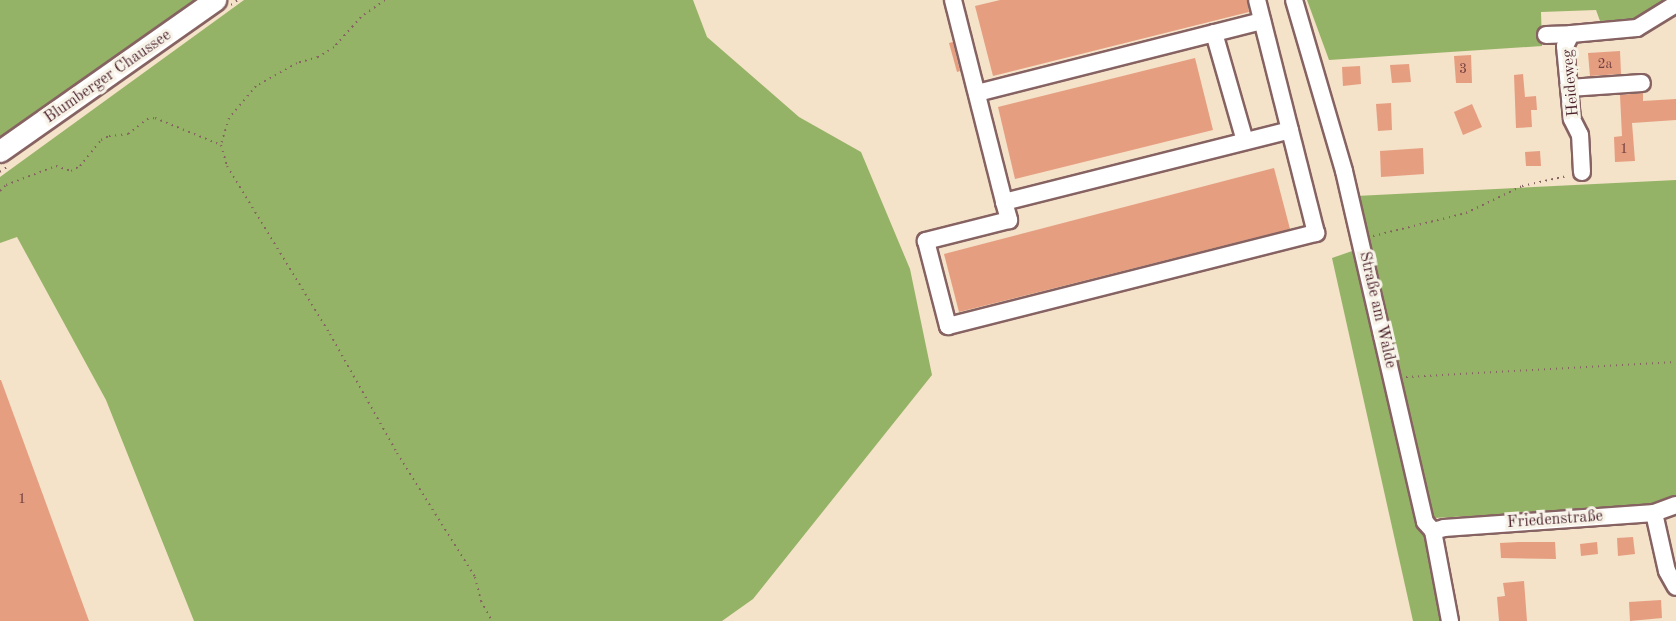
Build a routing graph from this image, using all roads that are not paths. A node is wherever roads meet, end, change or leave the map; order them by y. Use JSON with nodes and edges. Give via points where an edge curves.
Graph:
{"nodes":[{"id":1,"x":215,"y":0,"type":"edge"},
{"id":2,"x":953,"y":0,"type":"edge"},
{"id":3,"x":1257,"y":0,"type":"edge"},
{"id":4,"x":1294,"y":0,"type":"edge"},
{"id":5,"x":1676,"y":4,"type":"edge"},
{"id":6,"x":1262,"y":21,"type":"junction"},
{"id":7,"x":1214,"y":33,"type":"junction"},
{"id":8,"x":1571,"y":34,"type":"junction"},
{"id":9,"x":1546,"y":35,"type":"dead end"},
{"id":10,"x":1642,"y":83,"type":"dead end"},
{"id":11,"x":1569,"y":88,"type":"junction"},
{"id":12,"x":976,"y":93,"type":"junction"},
{"id":13,"x":1290,"y":130,"type":"junction"},
{"id":14,"x":1245,"y":141,"type":"junction"},
{"id":15,"x":0,"y":151,"type":"edge"},
{"id":16,"x":1582,"y":172,"type":"road end"},
{"id":17,"x":1004,"y":202,"type":"junction"},
{"id":18,"x":1676,"y":505,"type":"edge"},
{"id":19,"x":1654,"y":513,"type":"junction"},
{"id":20,"x":1432,"y":531,"type":"junction"},
{"id":21,"x":1676,"y":587,"type":"edge"},
{"id":22,"x":1450,"y":621,"type":"edge"}],
"edges":[{"from":1,"to":15,"type":"main road","name":"Blumberger Chaussee"},
{"from":2,"to":12,"type":"street"},
{"from":3,"to":6,"type":"street"},
{"from":4,"to":20,"type":"street","name":"Straße am Walde","via":[[1328,108],[1425,522]]},
{"from":5,"to":8,"type":"street","name":"Heideweg","via":[[1637,28]]},
{"from":6,"to":7,"type":"street"},
{"from":6,"to":13,"type":"street"},
{"from":7,"to":12,"type":"street"},
{"from":7,"to":14,"type":"street"},
{"from":8,"to":9,"type":"street"},
{"from":8,"to":11,"type":"street","name":"Heideweg","via":[[1565,46]]},
{"from":10,"to":11,"type":"street"},
{"from":11,"to":16,"type":"street","name":"Heideweg","via":[[1572,119],[1580,135]]},
{"from":12,"to":17,"type":"street"},
{"from":13,"to":14,"type":"street"},
{"from":13,"to":17,"type":"street","via":[[1316,233],[948,326],[926,241],[1009,220]]},
{"from":14,"to":17,"type":"street"},
{"from":18,"to":19,"type":"street","name":"Friedenstraße"},
{"from":19,"to":20,"type":"street","name":"Friedenstraße"},
{"from":19,"to":21,"type":"street","via":[[1667,571]]},
{"from":20,"to":22,"type":"street","name":"Straße am Walde"}]}
